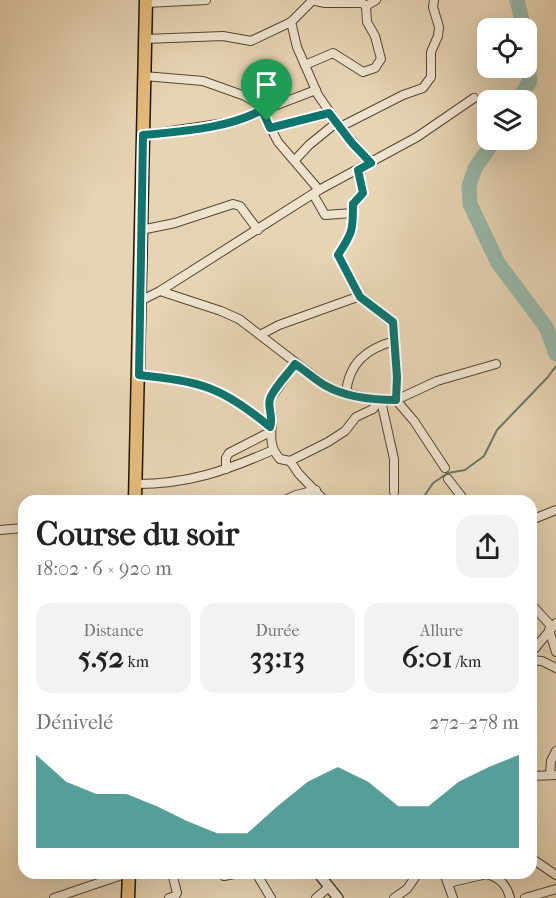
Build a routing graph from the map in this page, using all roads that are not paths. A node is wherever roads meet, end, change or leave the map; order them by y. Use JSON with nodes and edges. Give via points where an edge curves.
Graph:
{"nodes":[{"id":1,"x":206,"y":0,"type":"edge"},
{"id":2,"x":312,"y":0,"type":"edge"},
{"id":3,"x":376,"y":0,"type":"edge"},
{"id":4,"x":434,"y":0,"type":"edge"},
{"id":5,"x":146,"y":1,"type":"edge"},
{"id":6,"x":324,"y":2,"type":"edge"},
{"id":7,"x":366,"y":6,"type":"junction"},
{"id":8,"x":291,"y":22,"type":"junction"},
{"id":9,"x":145,"y":39,"type":"junction"},
{"id":10,"x":305,"y":65,"type":"junction"},
{"id":11,"x":144,"y":76,"type":"junction"},
{"id":12,"x":316,"y":90,"type":"junction"},
{"id":13,"x":474,"y":98,"type":"dead end"},
{"id":14,"x":262,"y":110,"type":"junction"},
{"id":15,"x":329,"y":113,"type":"junction"},
{"id":16,"x":338,"y":125,"type":"junction"},
{"id":17,"x":270,"y":128,"type":"junction"},
{"id":18,"x":143,"y":135,"type":"junction"},
{"id":19,"x":295,"y":160,"type":"junction"},
{"id":20,"x":371,"y":163,"type":"junction"},
{"id":21,"x":358,"y":170,"type":"junction"},
{"id":22,"x":316,"y":192,"type":"junction"},
{"id":23,"x":353,"y":213,"type":"junction"},
{"id":24,"x":141,"y":230,"type":"junction"},
{"id":25,"x":258,"y":230,"type":"junction"},
{"id":26,"x":160,"y":291,"type":"junction"},
{"id":27,"x":360,"y":297,"type":"junction"},
{"id":28,"x":140,"y":301,"type":"junction"},
{"id":29,"x":260,"y":335,"type":"junction"},
{"id":30,"x":394,"y":341,"type":"junction"},
{"id":31,"x":295,"y":364,"type":"junction"},
{"id":32,"x":496,"y":364,"type":"dead end"},
{"id":33,"x":139,"y":375,"type":"junction"},
{"id":34,"x":346,"y":393,"type":"junction"},
{"id":35,"x":380,"y":400,"type":"junction"},
{"id":36,"x":396,"y":400,"type":"junction"},
{"id":37,"x":270,"y":430,"type":"junction"},
{"id":38,"x":273,"y":450,"type":"junction"},
{"id":39,"x":290,"y":461,"type":"junction"},
{"id":40,"x":445,"y":468,"type":"dead end"},
{"id":41,"x":226,"y":470,"type":"junction"},
{"id":42,"x":448,"y":479,"type":"dead end"},
{"id":43,"x":136,"y":484,"type":"junction"},
{"id":44,"x":316,"y":490,"type":"junction"},
{"id":45,"x":394,"y":492,"type":"dead end"},
{"id":46,"x":135,"y":495,"type":"edge"},
{"id":47,"x":296,"y":495,"type":"edge"},
{"id":48,"x":321,"y":495,"type":"edge"},
{"id":49,"x":460,"y":495,"type":"edge"},
{"id":50,"x":556,"y":510,"type":"edge"},
{"id":51,"x":537,"y":518,"type":"edge"},
{"id":52,"x":18,"y":528,"type":"edge"},
{"id":53,"x":0,"y":530,"type":"edge"},
{"id":54,"x":537,"y":612,"type":"edge"},
{"id":55,"x":552,"y":627,"type":"edge"},
{"id":56,"x":537,"y":646,"type":"edge"},
{"id":57,"x":556,"y":652,"type":"edge"},
{"id":58,"x":537,"y":661,"type":"edge"},
{"id":59,"x":556,"y":668,"type":"edge"},
{"id":60,"x":556,"y":751,"type":"edge"},
{"id":61,"x":553,"y":775,"type":"edge"},
{"id":62,"x":537,"y":776,"type":"edge"},
{"id":63,"x":537,"y":862,"type":"edge"},
{"id":64,"x":556,"y":875,"type":"edge"},
{"id":65,"x":111,"y":879,"type":"edge"},
{"id":66,"x":128,"y":879,"type":"edge"},
{"id":67,"x":174,"y":879,"type":"edge"},
{"id":68,"x":260,"y":879,"type":"edge"},
{"id":69,"x":323,"y":879,"type":"edge"},
{"id":70,"x":414,"y":879,"type":"edge"},
{"id":71,"x":446,"y":879,"type":"edge"},
{"id":72,"x":465,"y":879,"type":"edge"},
{"id":73,"x":498,"y":879,"type":"edge"},
{"id":74,"x":448,"y":883,"type":"junction"},
{"id":75,"x":329,"y":887,"type":"junction"},
{"id":76,"x":556,"y":889,"type":"edge"},
{"id":77,"x":56,"y":898,"type":"edge"},
{"id":78,"x":128,"y":898,"type":"edge"},
{"id":79,"x":169,"y":898,"type":"edge"},
{"id":80,"x":271,"y":898,"type":"edge"},
{"id":81,"x":316,"y":898,"type":"edge"},
{"id":82,"x":338,"y":898,"type":"edge"},
{"id":83,"x":394,"y":898,"type":"edge"},
{"id":84,"x":453,"y":898,"type":"edge"},
{"id":85,"x":510,"y":898,"type":"edge"},
{"id":86,"x":525,"y":898,"type":"edge"}],
"edges":[{"from":1,"to":5,"type":"street"},
{"from":2,"to":6,"type":"street"},
{"from":2,"to":8,"type":"street"},
{"from":3,"to":7,"type":"street"},
{"from":4,"to":16,"type":"street","via":[[438,36],[431,52],[431,77],[423,88]]},
{"from":5,"to":9,"type":"main road"},
{"from":6,"to":7,"type":"street"},
{"from":7,"to":10,"type":"street","via":[[367,22],[381,59],[375,68],[363,72],[333,53]]},
{"from":8,"to":9,"type":"street","via":[[248,42],[223,36]]},
{"from":8,"to":10,"type":"street"},
{"from":9,"to":11,"type":"main road"},
{"from":10,"to":12,"type":"street"},
{"from":11,"to":14,"type":"street","via":[[209,82],[245,96]]},
{"from":11,"to":18,"type":"main road"},
{"from":12,"to":14,"type":"street"},
{"from":12,"to":15,"type":"street"},
{"from":13,"to":20,"type":"street"},
{"from":14,"to":17,"type":"street"},
{"from":14,"to":18,"type":"street","via":[[218,125]]},
{"from":15,"to":16,"type":"street"},
{"from":15,"to":17,"type":"street"},
{"from":16,"to":19,"type":"street"},
{"from":16,"to":20,"type":"street"},
{"from":17,"to":19,"type":"street"},
{"from":18,"to":24,"type":"main road"},
{"from":19,"to":22,"type":"street"},
{"from":20,"to":21,"type":"street"},
{"from":21,"to":22,"type":"street"},
{"from":21,"to":23,"type":"street","via":[[363,193],[353,204]]},
{"from":22,"to":23,"type":"street","via":[[325,214]]},
{"from":22,"to":25,"type":"street"},
{"from":23,"to":27,"type":"street","via":[[352,233],[338,255]]},
{"from":24,"to":25,"type":"street","via":[[233,204],[240,206]]},
{"from":24,"to":28,"type":"main road"},
{"from":25,"to":26,"type":"street"},
{"from":26,"to":28,"type":"street"},
{"from":26,"to":29,"type":"street","via":[[221,311]]},
{"from":27,"to":29,"type":"street"},
{"from":27,"to":30,"type":"street","via":[[393,322]]},
{"from":28,"to":33,"type":"main road"},
{"from":29,"to":31,"type":"street"},
{"from":30,"to":34,"type":"street","via":[[372,349],[353,368]]},
{"from":30,"to":36,"type":"street"},
{"from":31,"to":34,"type":"street","via":[[325,385]]},
{"from":31,"to":37,"type":"street","via":[[271,397]]},
{"from":32,"to":36,"type":"street","via":[[437,381]]},
{"from":33,"to":37,"type":"street","via":[[206,386],[231,397]]},
{"from":33,"to":43,"type":"main road"},
{"from":34,"to":35,"type":"street"},
{"from":35,"to":36,"type":"street"},
{"from":35,"to":39,"type":"street","via":[[328,442]]},
{"from":35,"to":45,"type":"street","via":[[394,459]]},
{"from":36,"to":40,"type":"street"},
{"from":37,"to":38,"type":"street"},
{"from":37,"to":41,"type":"street","via":[[229,453]]},
{"from":38,"to":39,"type":"street","via":[[280,459]]},
{"from":38,"to":41,"type":"street"},
{"from":39,"to":44,"type":"street"},
{"from":41,"to":43,"type":"street","via":[[165,484]]},
{"from":42,"to":49,"type":"street"},
{"from":43,"to":46,"type":"main road"},
{"from":44,"to":47,"type":"street"},
{"from":44,"to":48,"type":"street"},
{"from":50,"to":51,"type":"street"},
{"from":52,"to":53,"type":"street"},
{"from":54,"to":55,"type":"street"},
{"from":55,"to":56,"type":"street"},
{"from":55,"to":57,"type":"street"},
{"from":58,"to":59,"type":"street"},
{"from":60,"to":61,"type":"street","via":[[551,761]]},
{"from":61,"to":62,"type":"street"},
{"from":63,"to":64,"type":"street"},
{"from":65,"to":77,"type":"street"},
{"from":66,"to":78,"type":"main road"},
{"from":67,"to":79,"type":"street","via":[[177,893]]},
{"from":68,"to":80,"type":"street"},
{"from":69,"to":75,"type":"street"},
{"from":70,"to":83,"type":"street"},
{"from":71,"to":74,"type":"street"},
{"from":72,"to":74,"type":"street"},
{"from":73,"to":85,"type":"street"},
{"from":74,"to":84,"type":"street"},
{"from":75,"to":81,"type":"street"},
{"from":75,"to":82,"type":"street"},
{"from":76,"to":86,"type":"street"}]}
